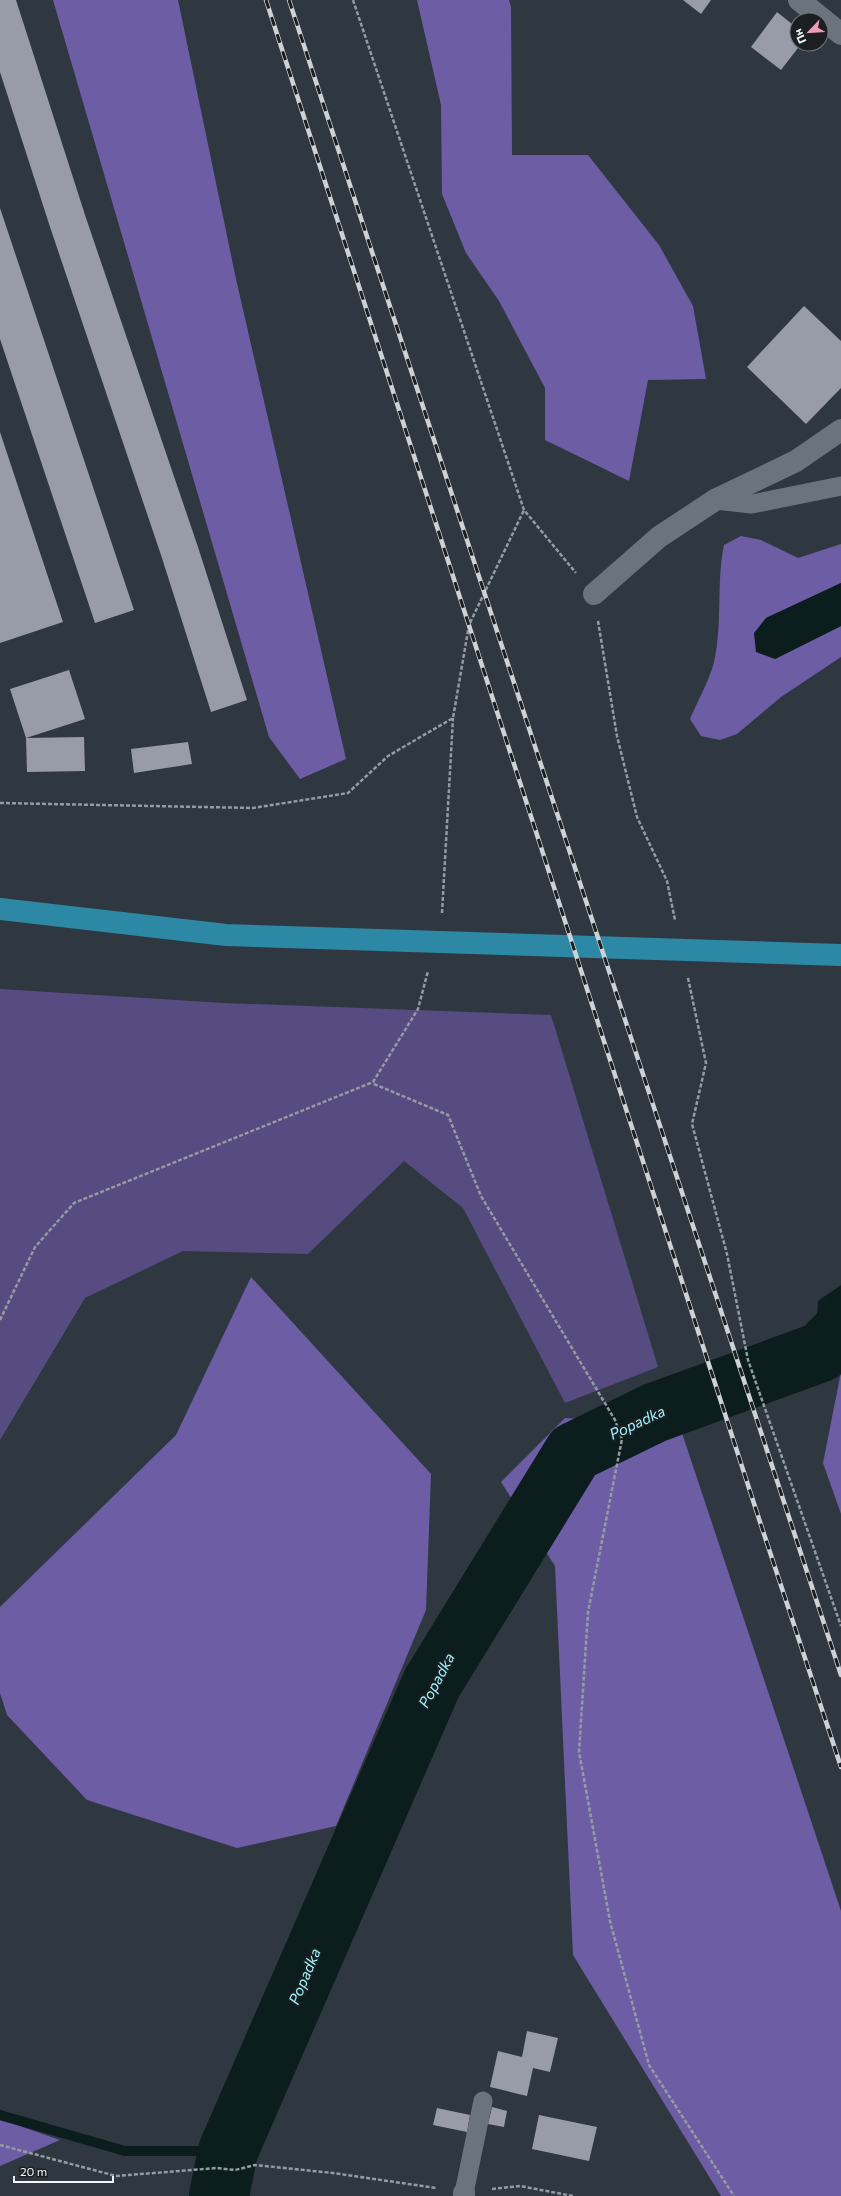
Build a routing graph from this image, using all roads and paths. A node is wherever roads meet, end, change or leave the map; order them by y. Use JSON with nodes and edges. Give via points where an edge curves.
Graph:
{"nodes":[{"id":1,"x":353,"y":0,"type":"edge"},
{"id":2,"x":799,"y":0,"type":"edge"},
{"id":3,"x":841,"y":34,"type":"edge"},
{"id":4,"x":841,"y":430,"type":"edge"},
{"id":5,"x":841,"y":486,"type":"edge"},
{"id":6,"x":715,"y":500,"type":"junction"},
{"id":7,"x":524,"y":510,"type":"junction"},
{"id":8,"x":594,"y":594,"type":"joint"},
{"id":9,"x":453,"y":718,"type":"junction"},
{"id":10,"x":0,"y":803,"type":"edge"},
{"id":11,"x":0,"y":909,"type":"edge"},
{"id":12,"x":441,"y":918,"type":"dead end"},
{"id":13,"x":841,"y":955,"type":"edge"},
{"id":14,"x":430,"y":963,"type":"dead end"},
{"id":15,"x":374,"y":1084,"type":"dead end"},
{"id":16,"x":0,"y":1320,"type":"edge"},
{"id":17,"x":748,"y":1360,"type":"dead end"},
{"id":18,"x":841,"y":1626,"type":"edge"},
{"id":19,"x":483,"y":2101,"type":"dead end"},
{"id":20,"x":0,"y":2145,"type":"edge"},
{"id":21,"x":464,"y":2194,"type":"edge"},
{"id":22,"x":573,"y":2196,"type":"edge"},
{"id":23,"x":734,"y":2196,"type":"edge"}],
"edges":[{"from":1,"to":7,"type":"path"},
{"from":2,"to":3,"type":"street"},
{"from":4,"to":6,"type":"street","via":[[796,461]]},
{"from":5,"to":6,"type":"lane","via":[[752,504]]},
{"from":6,"to":8,"type":"street","via":[[660,537]]},
{"from":7,"to":8,"type":"path"},
{"from":7,"to":9,"type":"path","via":[[469,626]]},
{"from":9,"to":10,"type":"path","via":[[388,756],[348,793],[253,808]]},
{"from":9,"to":12,"type":"path"},
{"from":11,"to":13,"type":"main road","via":[[226,935]]},
{"from":14,"to":16,"type":"path","via":[[418,1009],[373,1082],[74,1203],[35,1247]]},
{"from":15,"to":23,"type":"path","via":[[448,1115],[481,1196],[615,1420],[622,1439],[588,1612],[579,1752],[610,1921],[649,2065]]},
{"from":17,"to":18,"type":"path"},
{"from":19,"to":21,"type":"lane"},
{"from":20,"to":21,"type":"path","via":[[116,2176],[217,2168],[235,2170],[255,2165],[333,2173]]},
{"from":21,"to":22,"type":"path","via":[[520,2186]]}]}
